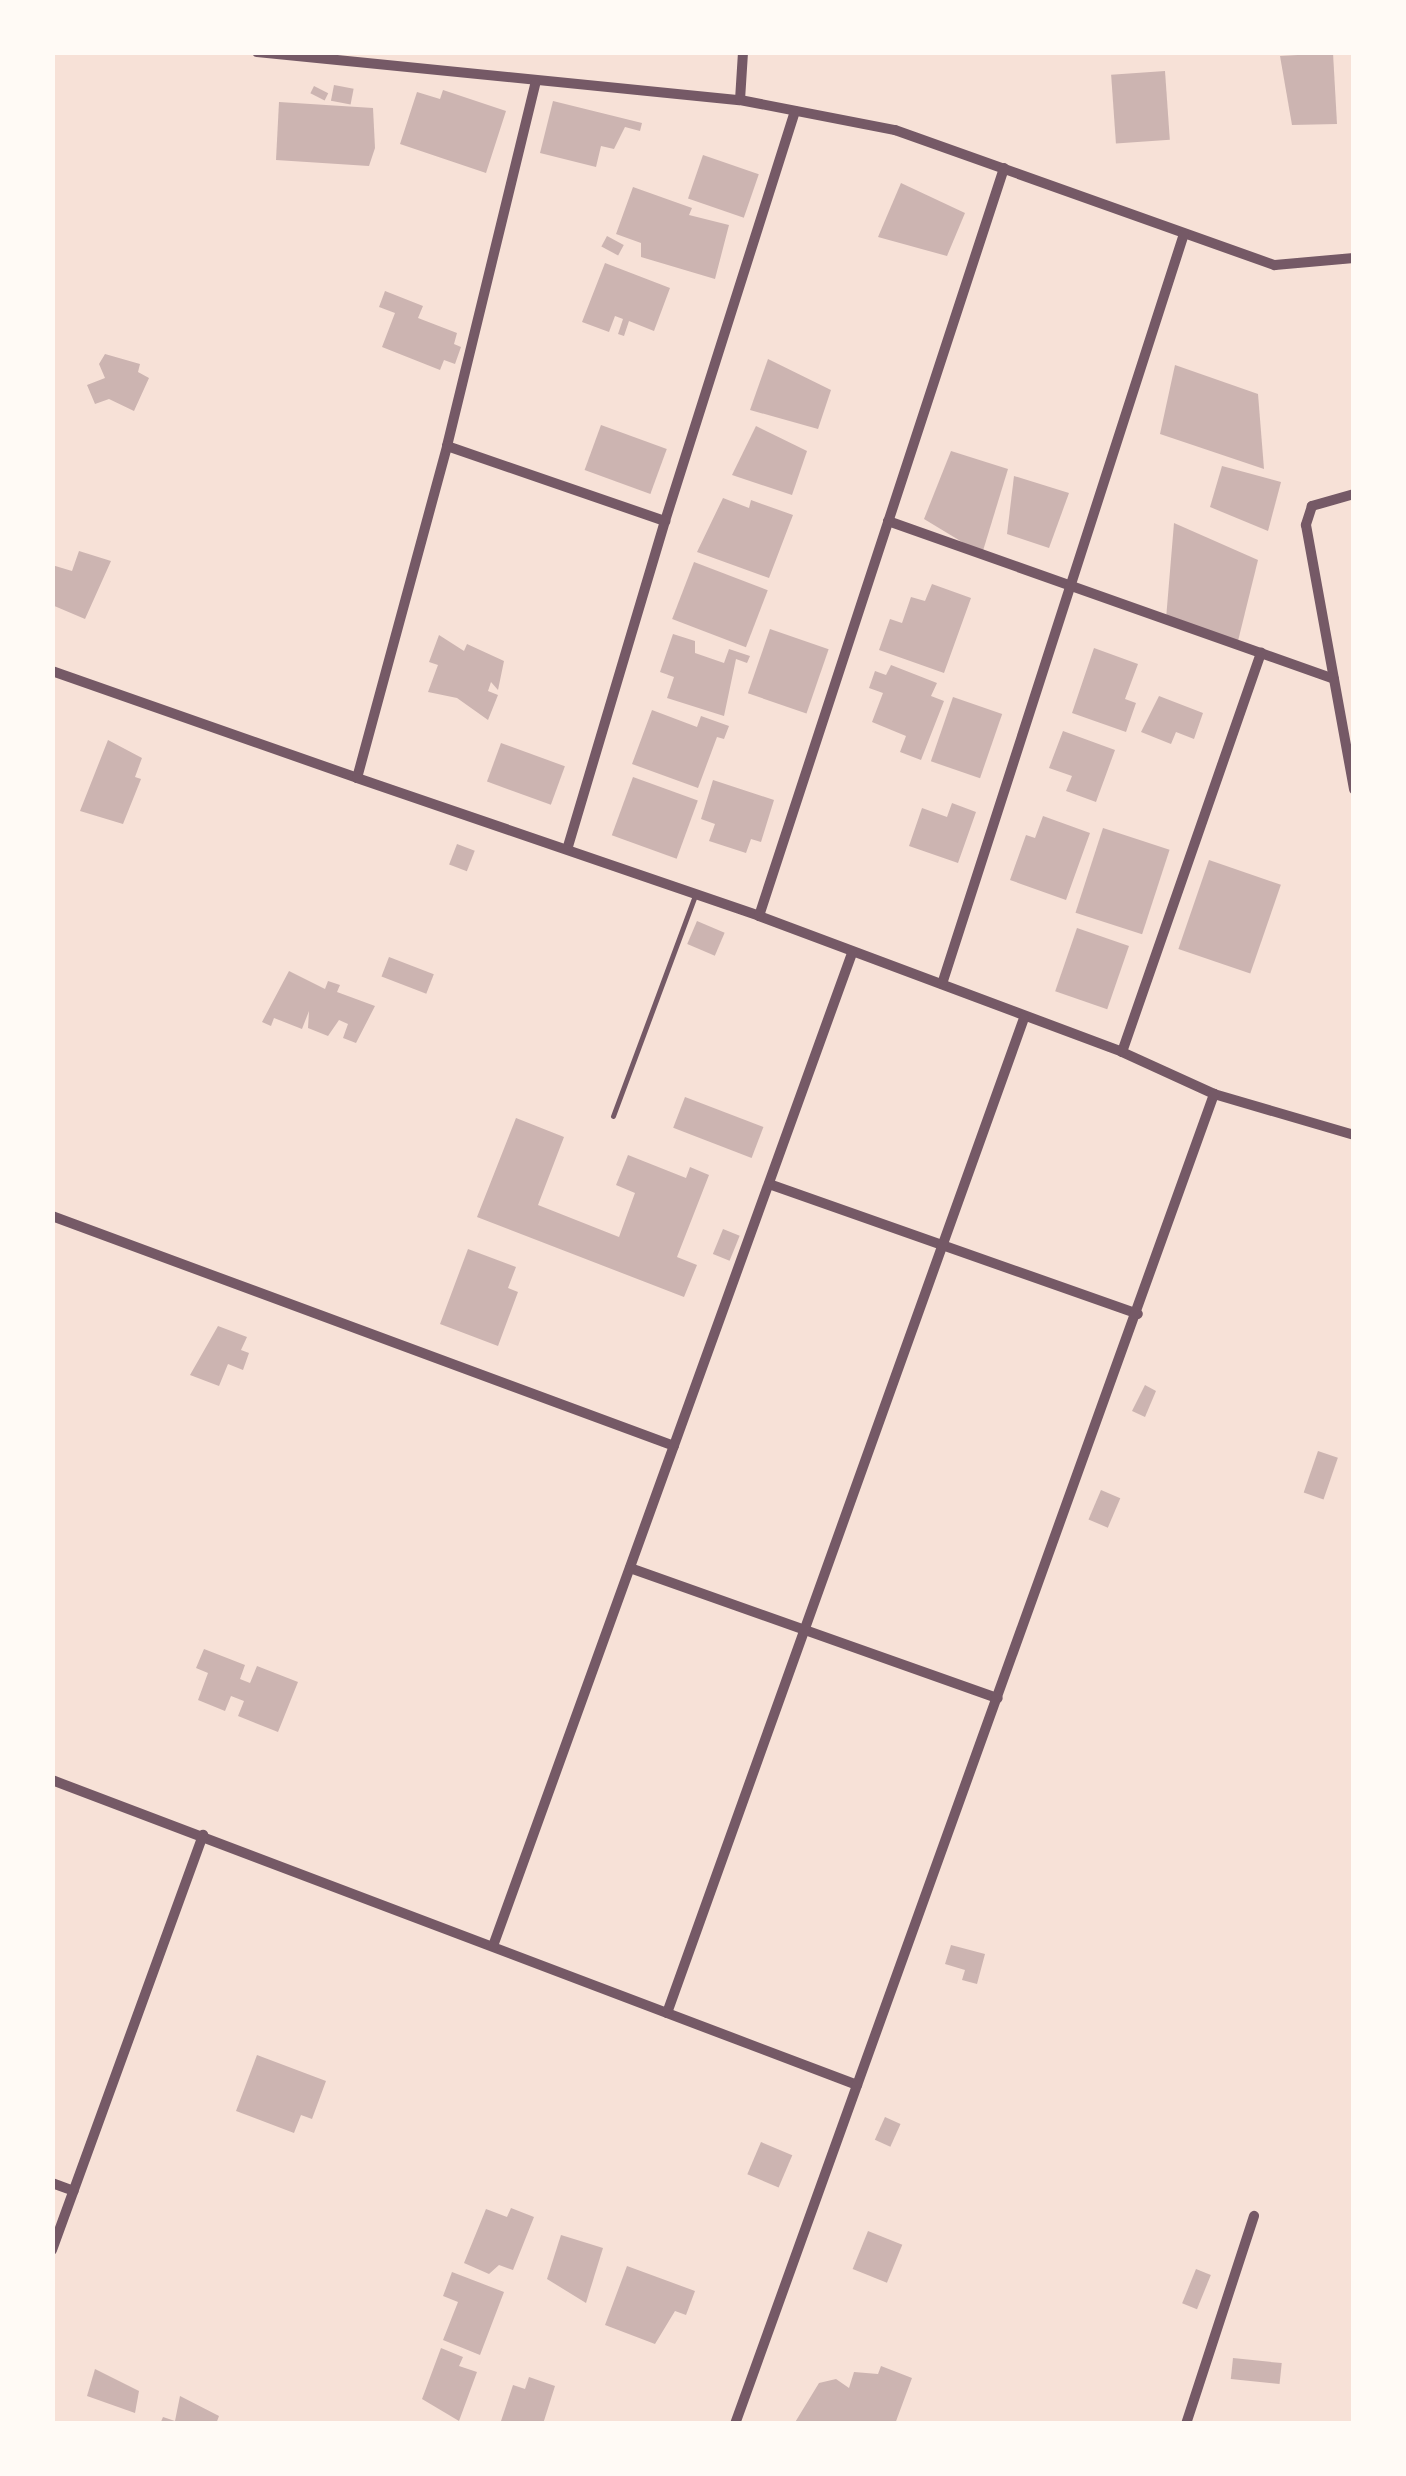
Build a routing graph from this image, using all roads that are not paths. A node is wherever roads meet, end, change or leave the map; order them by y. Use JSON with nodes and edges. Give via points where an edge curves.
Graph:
{"nodes":[{"id":1,"x":257,"y":52,"type":"edge"},
{"id":2,"x":743,"y":52,"type":"edge"},
{"id":3,"x":535,"y":84,"type":"junction"},
{"id":4,"x":740,"y":100,"type":"junction"},
{"id":5,"x":795,"y":111,"type":"junction"},
{"id":6,"x":1004,"y":168,"type":"junction"},
{"id":7,"x":1184,"y":234,"type":"junction"},
{"id":8,"x":1354,"y":258,"type":"edge"},
{"id":9,"x":447,"y":446,"type":"junction"},
{"id":10,"x":1354,"y":494,"type":"edge"},
{"id":11,"x":665,"y":521,"type":"junction"},
{"id":12,"x":888,"y":521,"type":"junction"},
{"id":13,"x":1069,"y":584,"type":"junction"},
{"id":14,"x":1262,"y":653,"type":"junction"},
{"id":15,"x":52,"y":671,"type":"edge"},
{"id":16,"x":1334,"y":680,"type":"junction"},
{"id":17,"x":357,"y":778,"type":"junction"},
{"id":18,"x":1354,"y":790,"type":"edge"},
{"id":19,"x":567,"y":849,"type":"junction"},
{"id":20,"x":694,"y":896,"type":"junction"},
{"id":21,"x":759,"y":916,"type":"junction"},
{"id":22,"x":852,"y":952,"type":"junction"},
{"id":23,"x":942,"y":984,"type":"junction"},
{"id":24,"x":1024,"y":1018,"type":"junction"},
{"id":25,"x":1122,"y":1052,"type":"junction"},
{"id":26,"x":1214,"y":1094,"type":"junction"},
{"id":27,"x":613,"y":1116,"type":"dead end"},
{"id":28,"x":1354,"y":1135,"type":"edge"},
{"id":29,"x":769,"y":1184,"type":"junction"},
{"id":30,"x":52,"y":1216,"type":"edge"},
{"id":31,"x":946,"y":1242,"type":"junction"},
{"id":32,"x":1138,"y":1314,"type":"junction"},
{"id":33,"x":674,"y":1446,"type":"junction"},
{"id":34,"x":630,"y":1568,"type":"junction"},
{"id":35,"x":806,"y":1629,"type":"junction"},
{"id":36,"x":998,"y":1698,"type":"junction"},
{"id":37,"x":52,"y":1780,"type":"edge"},
{"id":38,"x":203,"y":1836,"type":"junction"},
{"id":39,"x":493,"y":1946,"type":"junction"},
{"id":40,"x":667,"y":2013,"type":"junction"},
{"id":41,"x":857,"y":2085,"type":"junction"},
{"id":42,"x":52,"y":2183,"type":"edge"},
{"id":43,"x":74,"y":2191,"type":"junction"},
{"id":44,"x":1254,"y":2216,"type":"dead end"},
{"id":45,"x":52,"y":2250,"type":"edge"},
{"id":46,"x":735,"y":2424,"type":"edge"},
{"id":47,"x":1186,"y":2424,"type":"edge"}],
"edges":[{"from":1,"to":3,"type":"street"},
{"from":2,"to":4,"type":"street"},
{"from":3,"to":4,"type":"street"},
{"from":3,"to":9,"type":"street"},
{"from":4,"to":5,"type":"street"},
{"from":5,"to":6,"type":"street","via":[[895,130]]},
{"from":5,"to":11,"type":"street"},
{"from":6,"to":7,"type":"street"},
{"from":6,"to":12,"type":"street"},
{"from":7,"to":8,"type":"street","via":[[1275,266]]},
{"from":7,"to":13,"type":"street"},
{"from":9,"to":11,"type":"street"},
{"from":9,"to":17,"type":"street"},
{"from":10,"to":16,"type":"street","via":[[1312,506],[1306,525]]},
{"from":11,"to":19,"type":"street"},
{"from":12,"to":13,"type":"street"},
{"from":12,"to":21,"type":"street"},
{"from":13,"to":14,"type":"street"},
{"from":13,"to":23,"type":"street"},
{"from":14,"to":16,"type":"street"},
{"from":14,"to":25,"type":"street"},
{"from":15,"to":17,"type":"street"},
{"from":16,"to":18,"type":"street"},
{"from":17,"to":19,"type":"street"},
{"from":19,"to":20,"type":"street"},
{"from":20,"to":21,"type":"street"},
{"from":20,"to":27,"type":"lane"},
{"from":21,"to":22,"type":"street"},
{"from":22,"to":23,"type":"street"},
{"from":22,"to":29,"type":"street"},
{"from":23,"to":24,"type":"street"},
{"from":24,"to":25,"type":"street"},
{"from":24,"to":31,"type":"street"},
{"from":25,"to":26,"type":"street"},
{"from":26,"to":28,"type":"street"},
{"from":26,"to":32,"type":"street"},
{"from":29,"to":31,"type":"street"},
{"from":29,"to":33,"type":"street"},
{"from":30,"to":33,"type":"street"},
{"from":31,"to":32,"type":"street"},
{"from":31,"to":35,"type":"street"},
{"from":32,"to":36,"type":"street"},
{"from":33,"to":34,"type":"street"},
{"from":34,"to":35,"type":"street"},
{"from":34,"to":39,"type":"street"},
{"from":35,"to":36,"type":"street"},
{"from":35,"to":40,"type":"street"},
{"from":36,"to":41,"type":"street"},
{"from":37,"to":38,"type":"street"},
{"from":38,"to":39,"type":"street"},
{"from":38,"to":43,"type":"street"},
{"from":39,"to":40,"type":"street"},
{"from":40,"to":41,"type":"street"},
{"from":41,"to":46,"type":"street"},
{"from":42,"to":43,"type":"street"},
{"from":43,"to":45,"type":"street"},
{"from":44,"to":47,"type":"street"}]}
